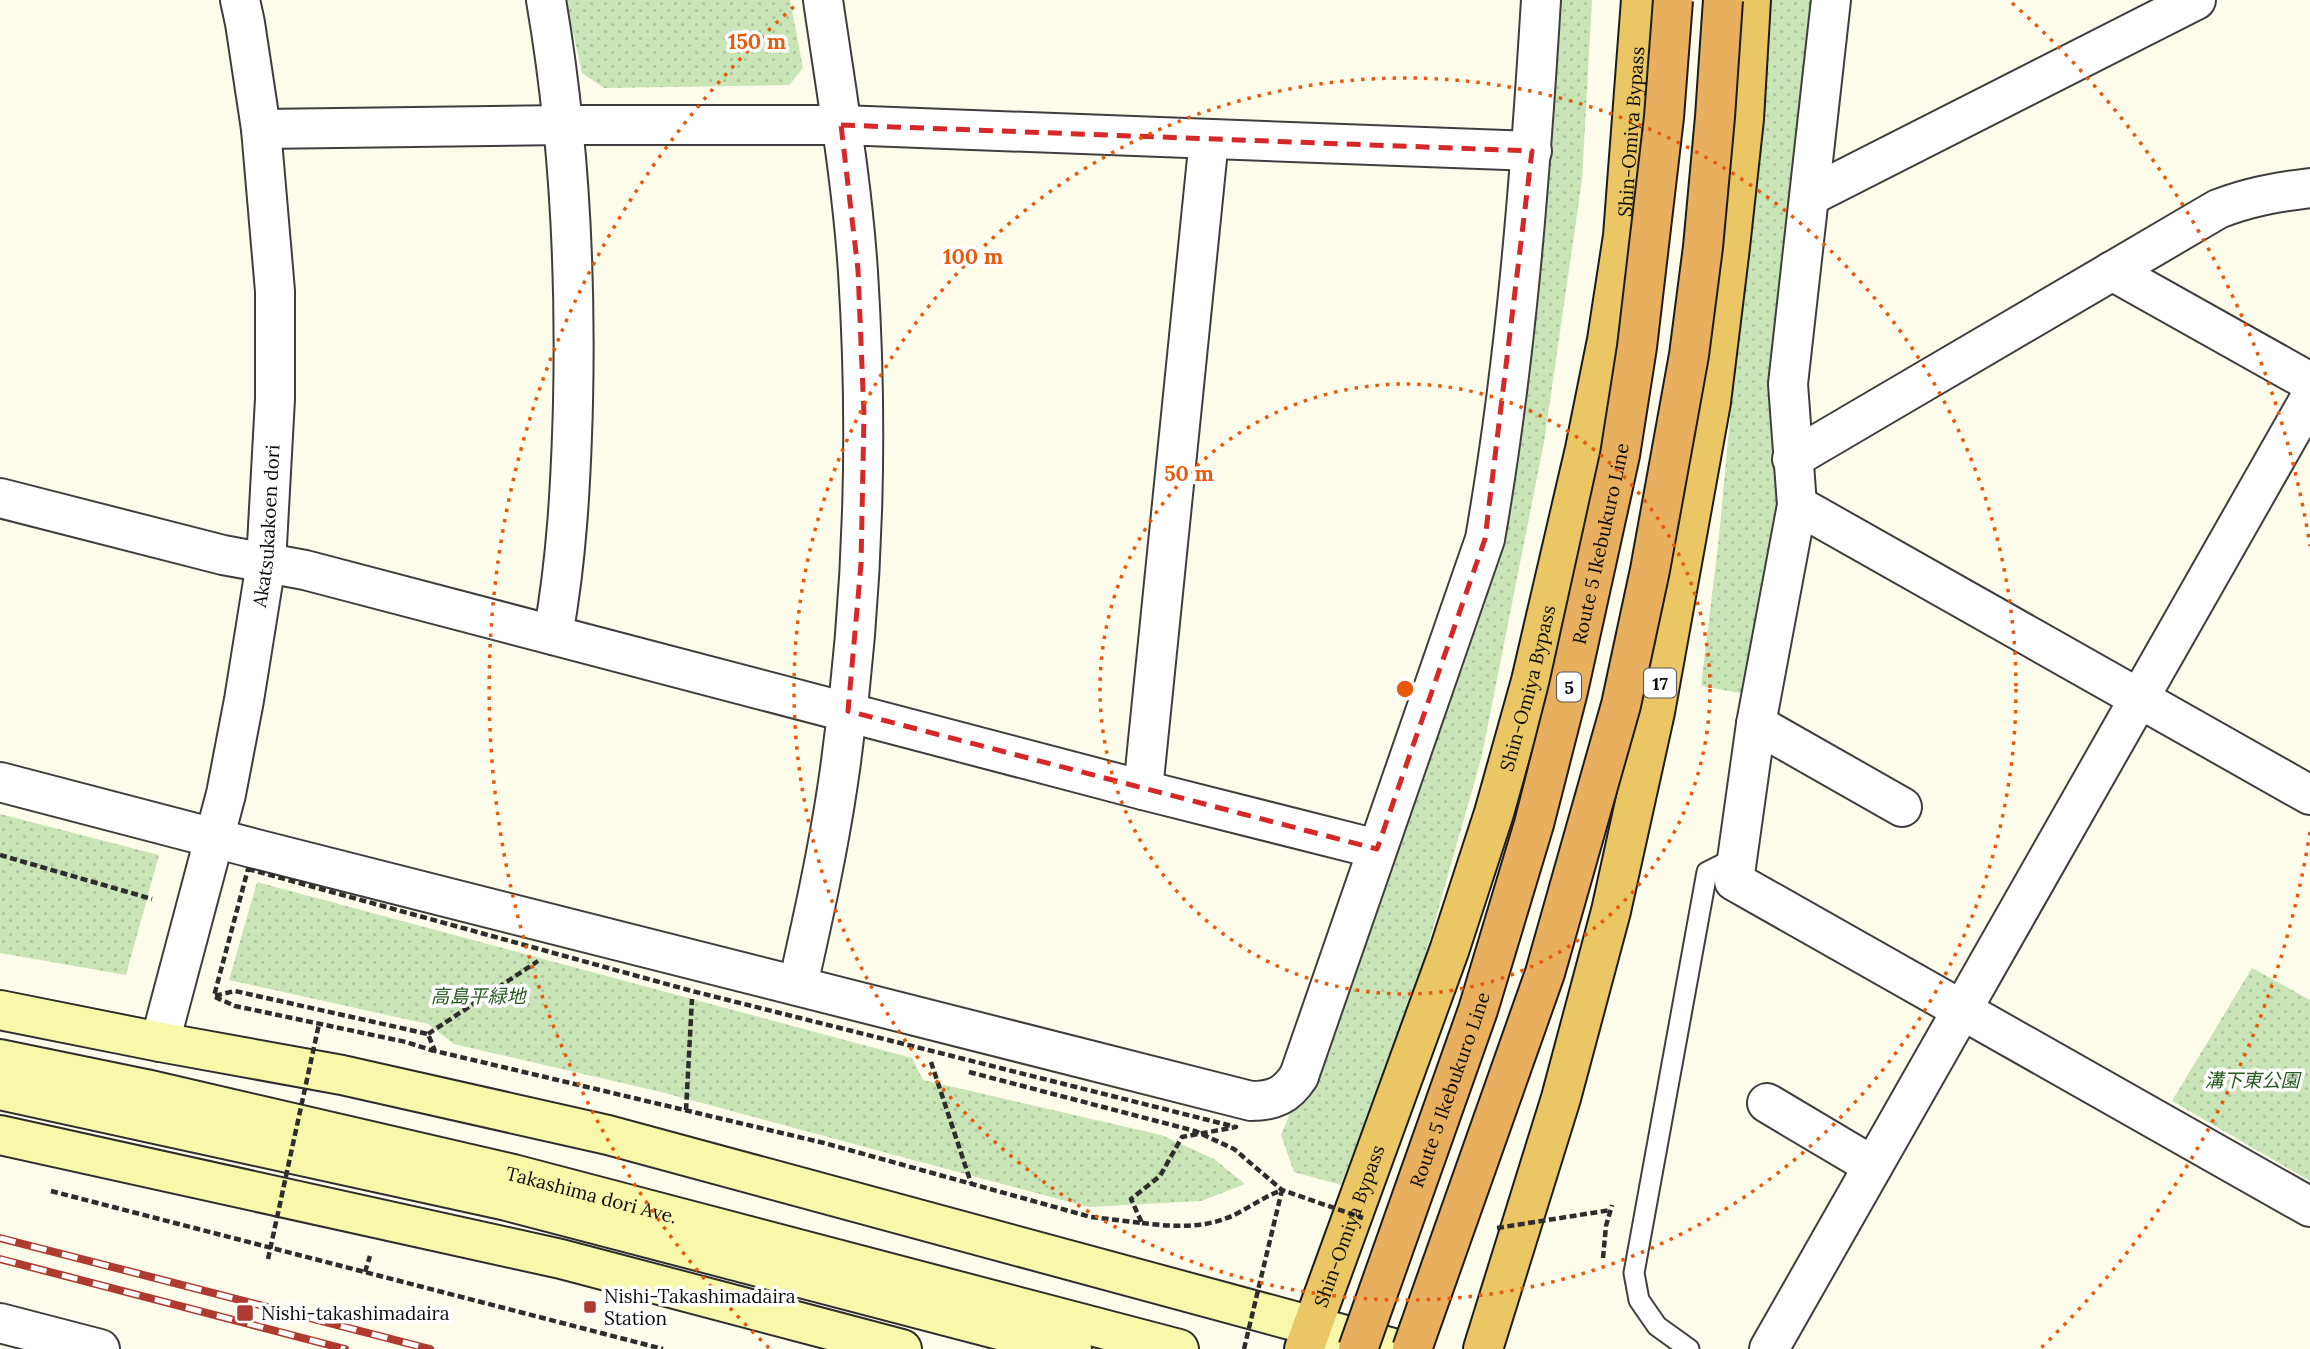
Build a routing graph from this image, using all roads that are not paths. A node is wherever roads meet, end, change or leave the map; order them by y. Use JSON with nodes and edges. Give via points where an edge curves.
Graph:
{"nodes":[{"id":1,"x":240,"y":0,"type":"edge"},
{"id":2,"x":545,"y":0,"type":"edge"},
{"id":3,"x":823,"y":0,"type":"edge"},
{"id":4,"x":1541,"y":0,"type":"edge"},
{"id":5,"x":1642,"y":0,"type":"edge"},
{"id":6,"x":1673,"y":0,"type":"edge"},
{"id":7,"x":1723,"y":0,"type":"edge"},
{"id":8,"x":1751,"y":0,"type":"edge"},
{"id":9,"x":1831,"y":0,"type":"edge"},
{"id":10,"x":2196,"y":0,"type":"edge"},
{"id":11,"x":564,"y":125,"type":"junction"},
{"id":12,"x":841,"y":125,"type":"junction"},
{"id":13,"x":261,"y":129,"type":"junction"},
{"id":14,"x":1209,"y":139,"type":"junction"},
{"id":15,"x":1532,"y":151,"type":"junction"},
{"id":16,"x":2310,"y":188,"type":"edge"},
{"id":17,"x":1810,"y":196,"type":"junction"},
{"id":18,"x":2112,"y":271,"type":"junction"},
{"id":19,"x":2310,"y":382,"type":"edge"},
{"id":20,"x":2310,"y":398,"type":"edge"},
{"id":21,"x":1792,"y":459,"type":"junction"},
{"id":22,"x":0,"y":498,"type":"edge"},
{"id":23,"x":1797,"y":505,"type":"junction"},
{"id":24,"x":266,"y":563,"type":"junction"},
{"id":25,"x":553,"y":635,"type":"junction"},
{"id":26,"x":2138,"y":698,"type":"junction"},
{"id":27,"x":848,"y":711,"type":"junction"},
{"id":28,"x":1756,"y":724,"type":"junction"},
{"id":29,"x":0,"y":782,"type":"edge"},
{"id":30,"x":1143,"y":790,"type":"junction"},
{"id":31,"x":2310,"y":795,"type":"edge"},
{"id":32,"x":1902,"y":807,"type":"dead end"},
{"id":33,"x":214,"y":838,"type":"junction"},
{"id":34,"x":1377,"y":849,"type":"junction"},
{"id":35,"x":1737,"y":857,"type":"junction"},
{"id":36,"x":798,"y":985,"type":"junction"},
{"id":37,"x":0,"y":1010,"type":"edge"},
{"id":38,"x":1961,"y":1010,"type":"junction"},
{"id":39,"x":160,"y":1042,"type":"junction"},
{"id":40,"x":0,"y":1059,"type":"edge"},
{"id":41,"x":0,"y":1090,"type":"edge"},
{"id":42,"x":1767,"y":1103,"type":"dead end"},
{"id":43,"x":0,"y":1135,"type":"edge"},
{"id":44,"x":1873,"y":1166,"type":"junction"},
{"id":45,"x":510,"y":1188,"type":"junction"},
{"id":46,"x":2310,"y":1207,"type":"edge"},
{"id":47,"x":0,"y":1323,"type":"edge"},
{"id":48,"x":1308,"y":1338,"type":"edge"},
{"id":49,"x":100,"y":1349,"type":"edge"},
{"id":50,"x":902,"y":1349,"type":"edge"},
{"id":51,"x":1072,"y":1349,"type":"edge"},
{"id":52,"x":1179,"y":1349,"type":"edge"},
{"id":53,"x":1358,"y":1349,"type":"edge"},
{"id":54,"x":1396,"y":1349,"type":"edge"},
{"id":55,"x":1412,"y":1349,"type":"edge"},
{"id":56,"x":1483,"y":1349,"type":"edge"},
{"id":57,"x":1689,"y":1349,"type":"edge"},
{"id":58,"x":1769,"y":1349,"type":"edge"}],
"edges":[{"from":1,"to":13,"type":"street","name":"Akatsukakoen dori"},
{"from":2,"to":11,"type":"street"},
{"from":3,"to":12,"type":"street"},
{"from":4,"to":15,"type":"street"},
{"from":5,"to":48,"type":"highway","name":"Shin-Omiya Bypass","via":[[1623,236],[1607,340],[1531,681],[1448,951]]},
{"from":6,"to":53,"type":"highway","name":"Route 5 Ikebukuro Line","number":"5","bridge":true,"via":[[1637,347],[1620,455],[1569,691],[1478,1010]]},
{"from":7,"to":55,"type":"highway","bridge":true,"via":[[1716,117],[1689,355],[1621,705],[1545,974]]},
{"from":8,"to":56,"type":"highway","number":"17","via":[[1744,119],[1710,402],[1655,712],[1611,911],[1561,1098]]},
{"from":9,"to":17,"type":"street"},
{"from":10,"to":17,"type":"street"},
{"from":11,"to":12,"type":"street"},
{"from":11,"to":13,"type":"street"},
{"from":11,"to":25,"type":"street","via":[[575,330],[571,475]]},
{"from":12,"to":14,"type":"street"},
{"from":12,"to":27,"type":"street","via":[[858,270],[864,415],[861,564]]},
{"from":13,"to":24,"type":"street","name":"Akatsukakoen dori","via":[[276,345]]},
{"from":14,"to":15,"type":"street"},
{"from":14,"to":30,"type":"street"},
{"from":15,"to":34,"type":"street","via":[[1513,345],[1485,539]]},
{"from":16,"to":18,"type":"street","via":[[2269,193],[2218,209]]},
{"from":17,"to":21,"type":"street","via":[[1788,384]]},
{"from":18,"to":19,"type":"street"},
{"from":18,"to":21,"type":"street"},
{"from":20,"to":26,"type":"street"},
{"from":21,"to":23,"type":"street"},
{"from":22,"to":24,"type":"street"},
{"from":23,"to":26,"type":"street"},
{"from":23,"to":28,"type":"street"},
{"from":24,"to":25,"type":"street"},
{"from":24,"to":33,"type":"street","name":"Akatsukakoen dori","via":[[244,700]]},
{"from":25,"to":27,"type":"street"},
{"from":26,"to":31,"type":"street"},
{"from":26,"to":38,"type":"street"},
{"from":27,"to":30,"type":"street"},
{"from":27,"to":36,"type":"street","via":[[826,856]]},
{"from":28,"to":32,"type":"street"},
{"from":28,"to":35,"type":"street"},
{"from":29,"to":33,"type":"street"},
{"from":30,"to":34,"type":"street"},
{"from":33,"to":36,"type":"street"},
{"from":33,"to":39,"type":"street","name":"Akatsukakoen dori"},
{"from":34,"to":36,"type":"street","via":[[1299,1076],[1292,1088],[1266,1101],[1251,1101]]},
{"from":35,"to":38,"type":"street","via":[[1734,880]]},
{"from":35,"to":57,"type":"lane","via":[[1707,872],[1634,1273],[1639,1300],[1657,1326]]},
{"from":37,"to":39,"type":"main road"},
{"from":38,"to":44,"type":"street"},
{"from":38,"to":46,"type":"street"},
{"from":39,"to":48,"type":"main road","via":[[342,1075],[608,1135]]},
{"from":40,"to":45,"type":"main road","name":"Takashima dori Ave.","via":[[146,1089]]},
{"from":41,"to":45,"type":"main road","name":"Takashima dori Ave."},
{"from":42,"to":44,"type":"street"},
{"from":43,"to":50,"type":"main road","via":[[561,1259]]},
{"from":44,"to":58,"type":"street"},
{"from":45,"to":51,"type":"main road","name":"Takashima dori Ave."},
{"from":45,"to":52,"type":"main road","name":"Takashima dori Ave."},
{"from":47,"to":49,"type":"street"},
{"from":48,"to":54,"type":"main road"}]}
